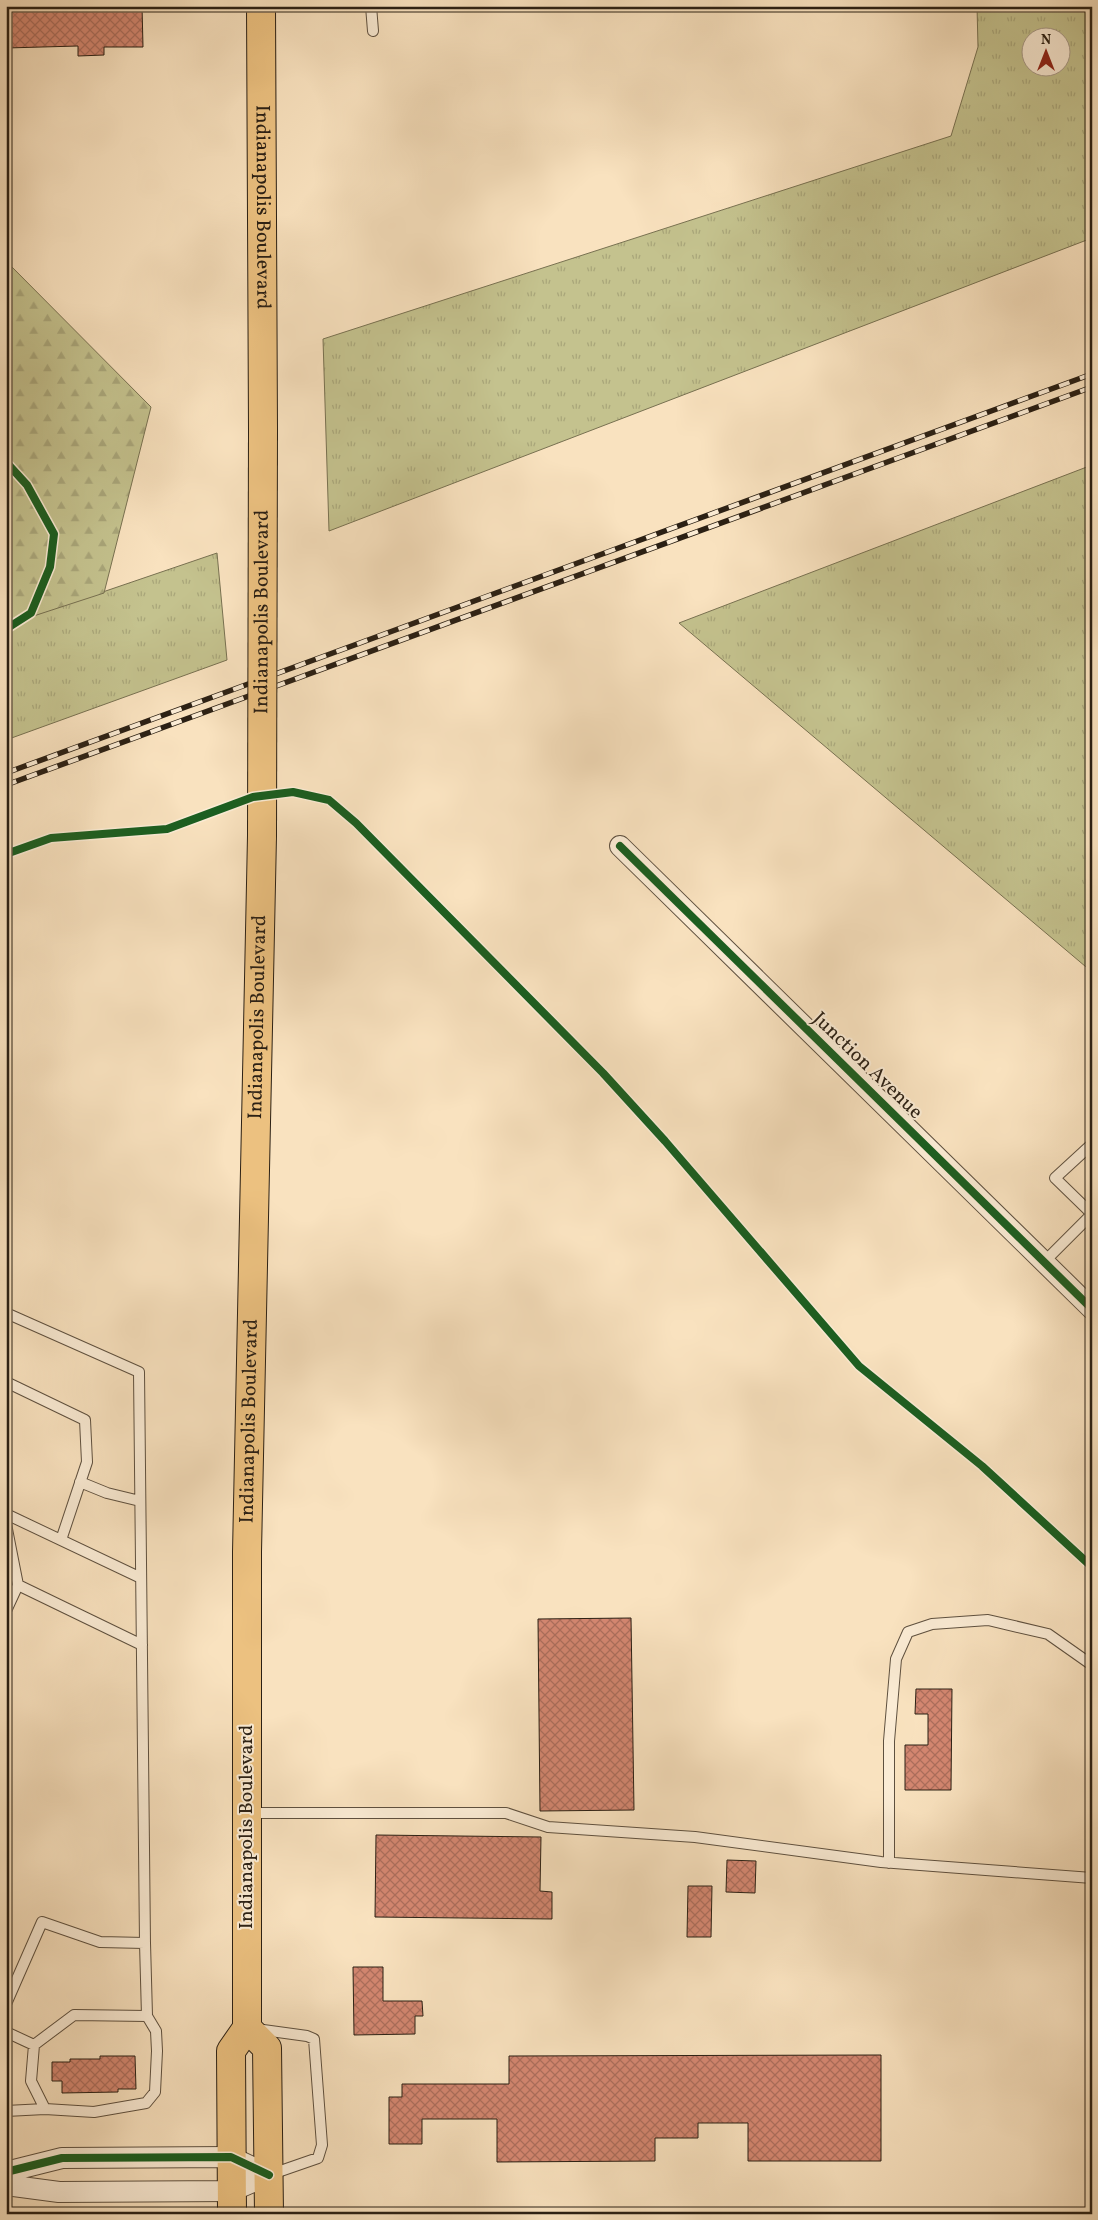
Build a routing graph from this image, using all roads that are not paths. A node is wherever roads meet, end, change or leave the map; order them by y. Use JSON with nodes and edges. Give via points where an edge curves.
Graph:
{"nodes":[{"id":1,"x":261,"y":6,"type":"edge"},
{"id":2,"x":371,"y":6,"type":"edge"},
{"id":3,"x":373,"y":31,"type":"dead end"},
{"id":4,"x":620,"y":846,"type":"dead end"},
{"id":5,"x":1092,"y":1144,"type":"edge"},
{"id":6,"x":1092,"y":1214,"type":"edge"},
{"id":7,"x":1044,"y":1262,"type":"junction"},
{"id":8,"x":1092,"y":1309,"type":"edge"},
{"id":9,"x":6,"y":1313,"type":"edge"},
{"id":10,"x":6,"y":1382,"type":"edge"},
{"id":11,"x":80,"y":1482,"type":"junction"},
{"id":12,"x":140,"y":1501,"type":"junction"},
{"id":13,"x":6,"y":1514,"type":"edge"},
{"id":14,"x":6,"y":1524,"type":"edge"},
{"id":15,"x":61,"y":1540,"type":"junction"},
{"id":16,"x":141,"y":1578,"type":"junction"},
{"id":17,"x":18,"y":1585,"type":"junction"},
{"id":18,"x":6,"y":1611,"type":"edge"},
{"id":19,"x":142,"y":1645,"type":"junction"},
{"id":20,"x":1092,"y":1665,"type":"edge"},
{"id":21,"x":247,"y":1813,"type":"junction"},
{"id":22,"x":888,"y":1863,"type":"junction"},
{"id":23,"x":1092,"y":1878,"type":"edge"},
{"id":24,"x":145,"y":1943,"type":"junction"},
{"id":25,"x":6,"y":2004,"type":"edge"},
{"id":26,"x":147,"y":2016,"type":"junction"},
{"id":27,"x":247,"y":2028,"type":"junction"},
{"id":28,"x":6,"y":2032,"type":"edge"},
{"id":29,"x":34,"y":2045,"type":"junction"},
{"id":30,"x":44,"y":2109,"type":"junction"},
{"id":31,"x":6,"y":2110,"type":"edge"},
{"id":32,"x":232,"y":2157,"type":"junction"},
{"id":33,"x":6,"y":2172,"type":"edge"},
{"id":34,"x":269,"y":2175,"type":"junction"},
{"id":35,"x":6,"y":2185,"type":"edge"},
{"id":36,"x":232,"y":2202,"type":"edge"},
{"id":37,"x":269,"y":2214,"type":"edge"}],
"edges":[{"from":1,"to":21,"type":"highway","name":"Indianapolis Boulevard","bridge":true,"via":[[262,836],[247,1552]]},
{"from":2,"to":3,"type":"lane"},
{"from":4,"to":7,"type":"street","name":"Junction Avenue"},
{"from":5,"to":6,"type":"lane","via":[[1055,1178]]},
{"from":6,"to":7,"type":"lane"},
{"from":7,"to":8,"type":"street","name":"Junction Avenue"},
{"from":9,"to":12,"type":"lane","via":[[139,1372]]},
{"from":10,"to":11,"type":"lane","via":[[85,1420],[87,1462]]},
{"from":11,"to":12,"type":"lane"},
{"from":11,"to":15,"type":"lane"},
{"from":12,"to":16,"type":"lane"},
{"from":13,"to":15,"type":"lane"},
{"from":14,"to":17,"type":"lane"},
{"from":15,"to":16,"type":"lane"},
{"from":16,"to":19,"type":"lane"},
{"from":17,"to":18,"type":"lane"},
{"from":17,"to":19,"type":"lane"},
{"from":19,"to":24,"type":"lane"},
{"from":20,"to":22,"type":"lane","via":[[1048,1634],[988,1620],[932,1624],[908,1632],[896,1659],[889,1741]]},
{"from":21,"to":22,"type":"lane","via":[[506,1813],[548,1827],[695,1837]]},
{"from":21,"to":27,"type":"highway","name":"Indianapolis Boulevard"},
{"from":22,"to":23,"type":"lane"},
{"from":24,"to":25,"type":"lane","via":[[100,1942],[42,1922]]},
{"from":24,"to":26,"type":"lane"},
{"from":26,"to":29,"type":"lane","via":[[74,2015]]},
{"from":26,"to":30,"type":"lane","via":[[156,2031],[158,2051],[155,2092],[146,2103],[94,2112]]},
{"from":27,"to":32,"type":"highway","via":[[231,2051]]},
{"from":27,"to":34,"type":"highway","via":[[267,2048]]},
{"from":27,"to":34,"type":"lane","via":[[314,2039],[322,2145],[318,2158]]},
{"from":28,"to":29,"type":"lane"},
{"from":29,"to":30,"type":"lane","via":[[31,2081]]},
{"from":30,"to":31,"type":"lane"},
{"from":32,"to":33,"type":"street","via":[[62,2158]]},
{"from":32,"to":34,"type":"street"},
{"from":32,"to":36,"type":"highway"},
{"from":34,"to":36,"type":"street"},
{"from":34,"to":37,"type":"highway"},
{"from":35,"to":36,"type":"street","via":[[59,2192]]}]}
